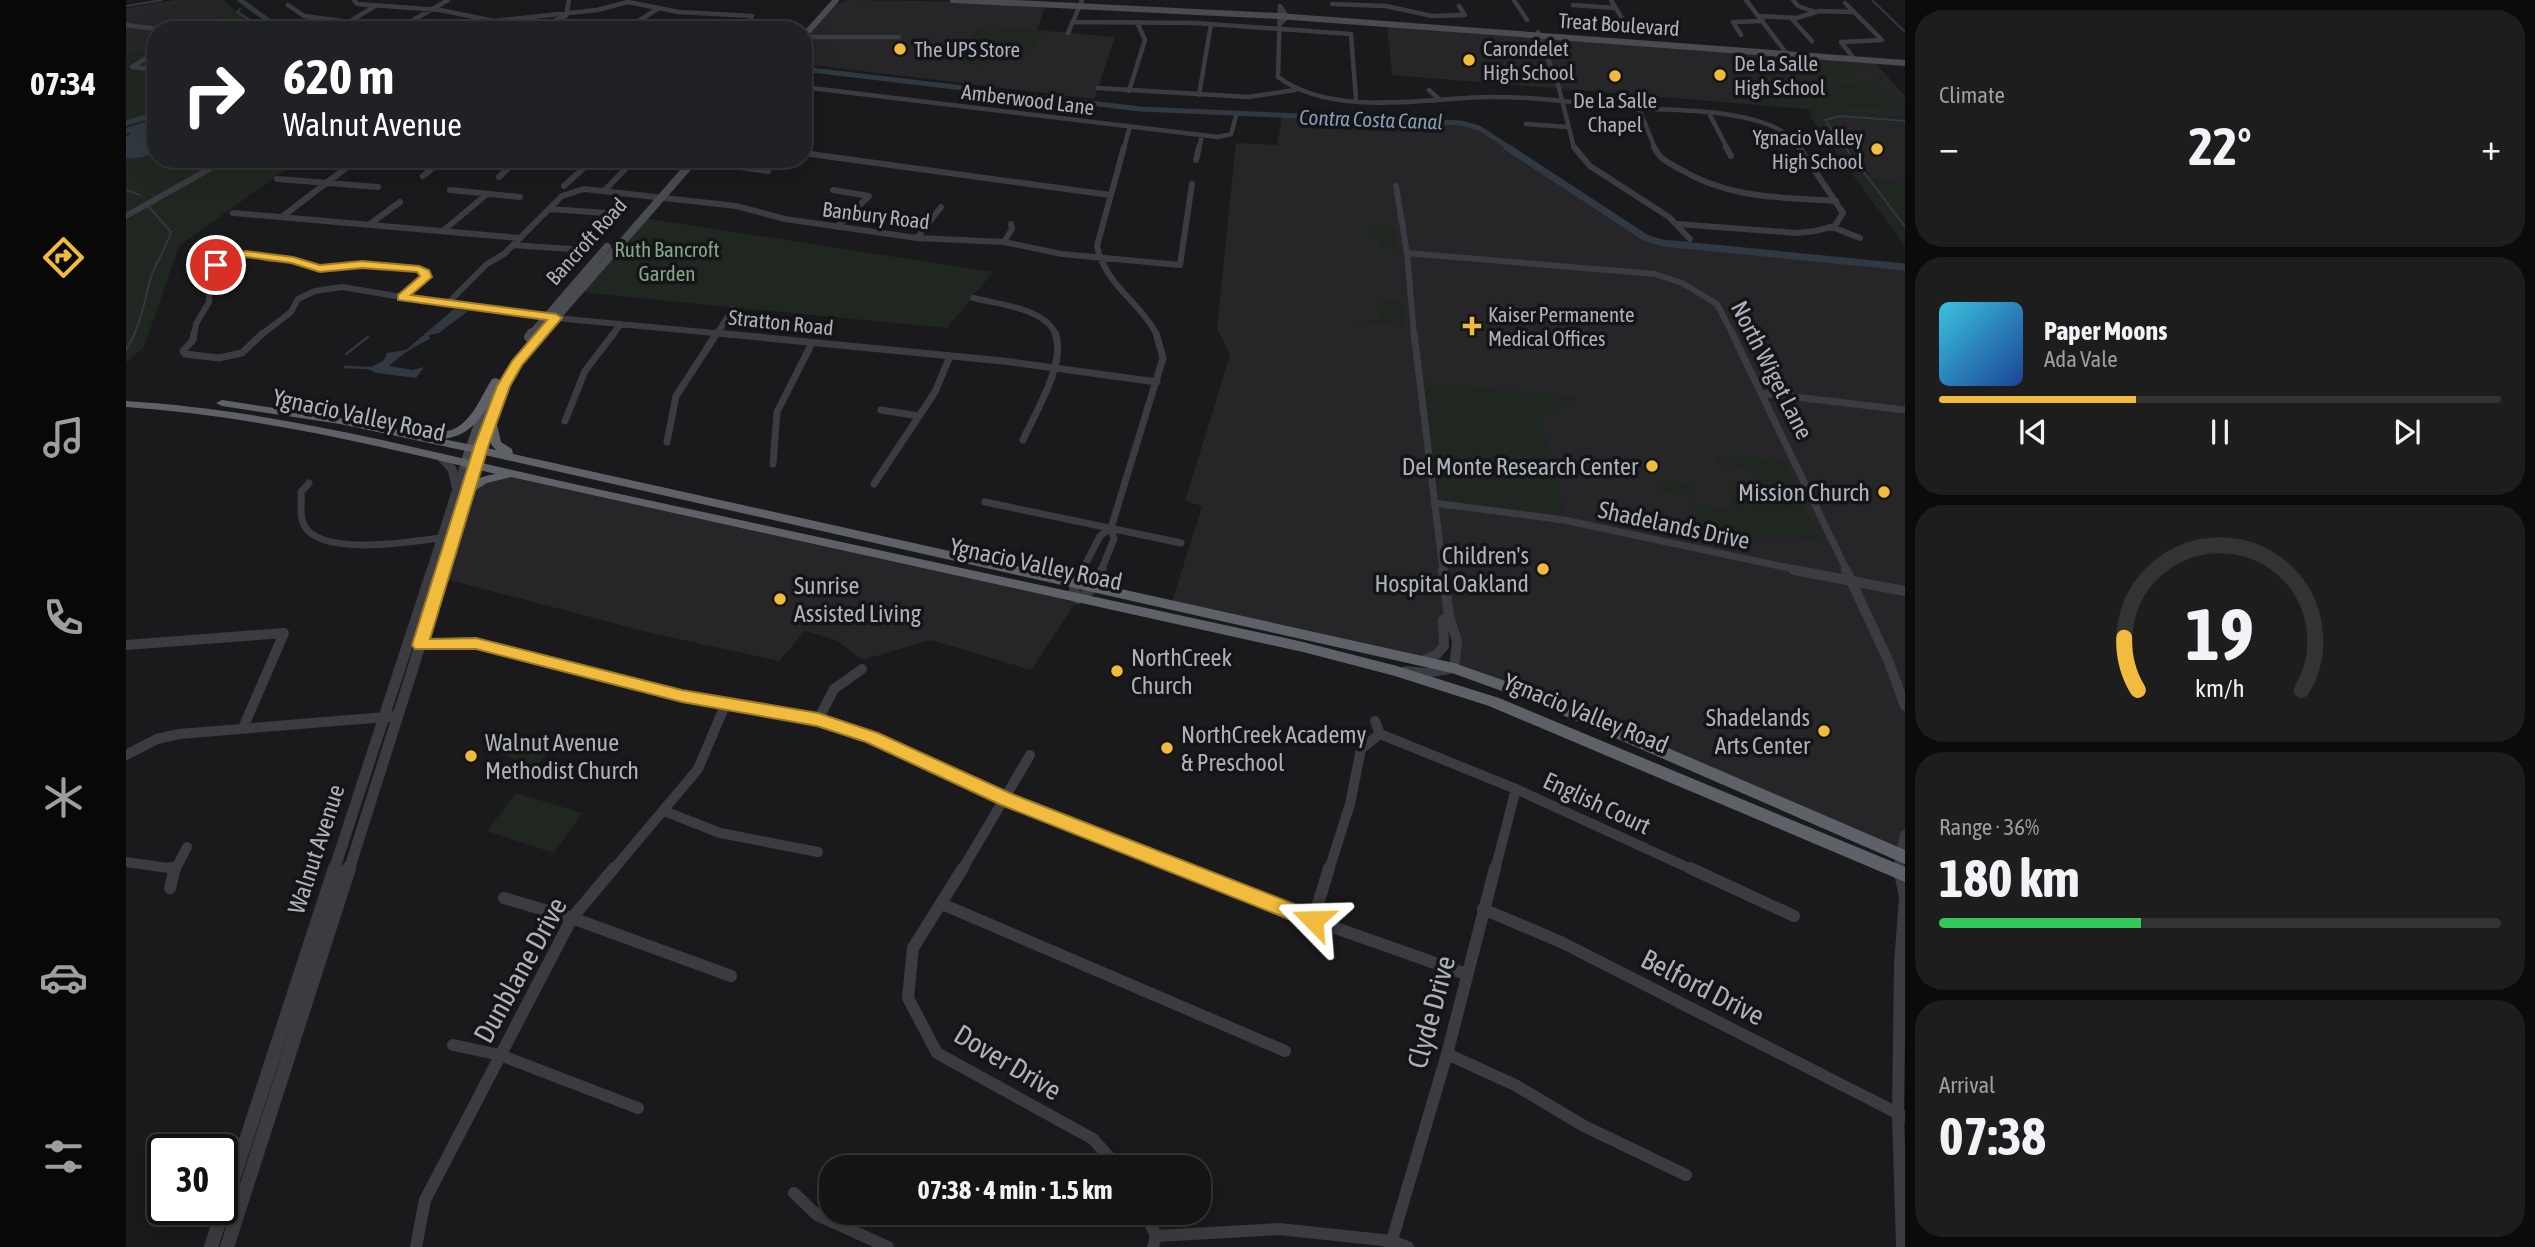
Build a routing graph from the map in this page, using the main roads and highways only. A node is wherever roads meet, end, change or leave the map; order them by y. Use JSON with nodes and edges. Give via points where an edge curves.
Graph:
{"nodes":[{"id":1,"x":826,"y":0,"type":"edge"},
{"id":2,"x":836,"y":0,"type":"edge"},
{"id":3,"x":953,"y":0,"type":"edge"},
{"id":4,"x":1045,"y":0,"type":"edge"},
{"id":5,"x":845,"y":1,"type":"edge"},
{"id":6,"x":1081,"y":2,"type":"edge"},
{"id":7,"x":830,"y":7,"type":"junction"},
{"id":8,"x":808,"y":21,"type":"edge"},
{"id":9,"x":812,"y":27,"type":"edge"},
{"id":10,"x":1786,"y":52,"type":"junction"},
{"id":11,"x":1905,"y":62,"type":"edge"},
{"id":12,"x":677,"y":168,"type":"edge"},
{"id":13,"x":686,"y":168,"type":"edge"},
{"id":14,"x":657,"y":195,"type":"junction"},
{"id":15,"x":496,"y":381,"type":"junction"},
{"id":16,"x":126,"y":395,"type":"edge"},
{"id":17,"x":126,"y":404,"type":"edge"},
{"id":18,"x":490,"y":420,"type":"junction"},
{"id":19,"x":384,"y":430,"type":"junction"},
{"id":20,"x":475,"y":449,"type":"junction"},
{"id":21,"x":470,"y":465,"type":"junction"},
{"id":22,"x":546,"y":465,"type":"junction"},
{"id":23,"x":515,"y":475,"type":"junction"},
{"id":24,"x":463,"y":489,"type":"road end"},
{"id":25,"x":1902,"y":865,"type":"edge"}],
"edges":[{"from":1,"to":8,"type":"main road"},
{"from":2,"to":7,"type":"main road"},
{"from":3,"to":6,"type":"main road","name":"Treat Boulevard"},
{"from":4,"to":6,"type":"main road","name":"Treat Boulevard"},
{"from":5,"to":7,"type":"main road"},
{"from":6,"to":10,"type":"main road","name":"Treat Boulevard"},
{"from":7,"to":9,"type":"main road"},
{"from":10,"to":11,"type":"main road","name":"Treat Boulevard"},
{"from":10,"to":11,"type":"main road","name":"Treat Boulevard"},
{"from":12,"to":14,"type":"main road","name":"Bancroft Road"},
{"from":13,"to":14,"type":"main road","name":"Bancroft Road"},
{"from":14,"to":15,"type":"main road","name":"Bancroft Road","via":[[545,316]]},
{"from":14,"to":18,"type":"main road","name":"Bancroft Road","via":[[517,363]]},
{"from":15,"to":19,"type":"highway","via":[[465,429],[436,436]]},
{"from":15,"to":20,"type":"main road","name":"Bancroft Road"},
{"from":16,"to":19,"type":"highway","name":"Ygnacio Valley Road","via":[[247,406]]},
{"from":17,"to":21,"type":"highway","name":"Ygnacio Valley Road","via":[[286,422]]},
{"from":18,"to":20,"type":"main road","name":"Bancroft Road"},
{"from":18,"to":22,"type":"highway","via":[[491,437],[498,448]]},
{"from":19,"to":20,"type":"highway","name":"Ygnacio Valley Road"},
{"from":20,"to":21,"type":"main road","name":"Bancroft Road"},
{"from":20,"to":22,"type":"highway","name":"Ygnacio Valley Road"},
{"from":21,"to":23,"type":"highway","name":"Ygnacio Valley Road"},
{"from":22,"to":25,"type":"highway","name":"Ygnacio Valley Road","via":[[1454,668],[1540,699]]},
{"from":23,"to":24,"type":"highway"},
{"from":23,"to":25,"type":"highway","name":"Ygnacio Valley Road","via":[[1397,671],[1494,702]]}]}
